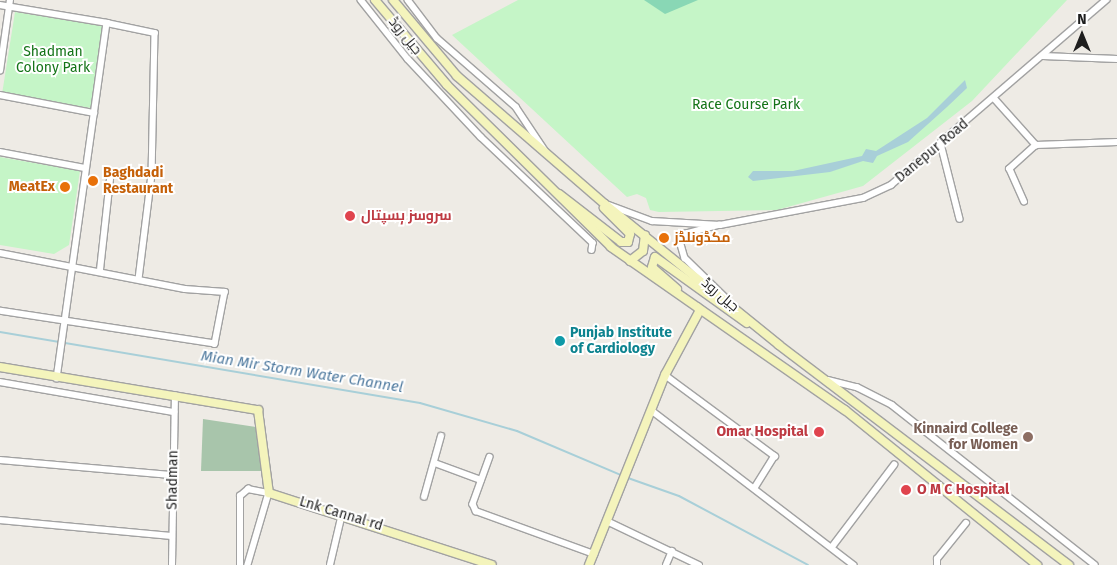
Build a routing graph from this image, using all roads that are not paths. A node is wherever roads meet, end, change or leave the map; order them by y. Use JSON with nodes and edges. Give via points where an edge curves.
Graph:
{"nodes":[{"id":1,"x":361,"y":0,"type":"edge"},
{"id":2,"x":375,"y":0,"type":"edge"},
{"id":3,"x":392,"y":0,"type":"edge"},
{"id":4,"x":408,"y":0,"type":"edge"},
{"id":5,"x":1106,"y":0,"type":"edge"},
{"id":6,"x":10,"y":3,"type":"edge"},
{"id":7,"x":0,"y":5,"type":"edge"},
{"id":8,"x":106,"y":23,"type":"junction"},
{"id":9,"x":1043,"y":56,"type":"junction"},
{"id":10,"x":1117,"y":59,"type":"edge"},
{"id":11,"x":0,"y":71,"type":"edge"},
{"id":12,"x":0,"y":95,"type":"edge"},
{"id":13,"x":995,"y":99,"type":"junction"},
{"id":14,"x":94,"y":113,"type":"junction"},
{"id":15,"x":1117,"y":142,"type":"edge"},
{"id":16,"x":941,"y":144,"type":"junction"},
{"id":17,"x":1036,"y":145,"type":"junction"},
{"id":18,"x":0,"y":152,"type":"edge"},
{"id":19,"x":547,"y":155,"type":"junction"},
{"id":20,"x":85,"y":168,"type":"junction"},
{"id":21,"x":567,"y":172,"type":"junction"},
{"id":22,"x":110,"y":180,"type":"dead end"},
{"id":23,"x":542,"y":181,"type":"junction"},
{"id":24,"x":1024,"y":202,"type":"dead end"},
{"id":25,"x":605,"y":204,"type":"junction"},
{"id":26,"x":960,"y":219,"type":"dead end"},
{"id":27,"x":720,"y":225,"type":"junction"},
{"id":28,"x":645,"y":235,"type":"junction"},
{"id":29,"x":592,"y":250,"type":"dead end"},
{"id":30,"x":0,"y":253,"type":"edge"},
{"id":31,"x":630,"y":261,"type":"junction"},
{"id":32,"x":73,"y":265,"type":"junction"},
{"id":33,"x":100,"y":270,"type":"junction"},
{"id":34,"x":139,"y":279,"type":"junction"},
{"id":35,"x":727,"y":299,"type":"junction"},
{"id":36,"x":700,"y":310,"type":"junction"},
{"id":37,"x":0,"y":311,"type":"edge"},
{"id":38,"x":64,"y":326,"type":"junction"},
{"id":39,"x":779,"y":345,"type":"junction"},
{"id":40,"x":0,"y":367,"type":"edge"},
{"id":41,"x":665,"y":375,"type":"junction"},
{"id":42,"x":57,"y":378,"type":"junction"},
{"id":43,"x":828,"y":380,"type":"junction"},
{"id":44,"x":0,"y":382,"type":"edge"},
{"id":45,"x":175,"y":396,"type":"junction"},
{"id":46,"x":651,"y":410,"type":"junction"},
{"id":47,"x":174,"y":412,"type":"junction"},
{"id":48,"x":441,"y":436,"type":"dead end"},
{"id":49,"x":490,"y":457,"type":"dead end"},
{"id":50,"x":0,"y":460,"type":"edge"},
{"id":51,"x":435,"y":463,"type":"junction"},
{"id":52,"x":894,"y":465,"type":"dead end"},
{"id":53,"x":173,"y":475,"type":"junction"},
{"id":54,"x":481,"y":480,"type":"junction"},
{"id":55,"x":756,"y":487,"type":"junction"},
{"id":56,"x":269,"y":493,"type":"junction"},
{"id":57,"x":424,"y":497,"type":"dead end"},
{"id":58,"x":342,"y":514,"type":"junction"},
{"id":59,"x":0,"y":520,"type":"edge"},
{"id":60,"x":607,"y":521,"type":"junction"},
{"id":61,"x":966,"y":523,"type":"dead end"},
{"id":62,"x":171,"y":536,"type":"junction"},
{"id":63,"x":832,"y":547,"type":"junction"},
{"id":64,"x":672,"y":551,"type":"junction"},
{"id":65,"x":594,"y":554,"type":"junction"},
{"id":66,"x":172,"y":565,"type":"edge"},
{"id":67,"x":240,"y":565,"type":"edge"},
{"id":68,"x":248,"y":565,"type":"edge"},
{"id":69,"x":330,"y":565,"type":"edge"},
{"id":70,"x":492,"y":565,"type":"edge"},
{"id":71,"x":589,"y":565,"type":"edge"},
{"id":72,"x":666,"y":565,"type":"edge"},
{"id":73,"x":699,"y":565,"type":"edge"},
{"id":74,"x":854,"y":565,"type":"edge"},
{"id":75,"x":937,"y":565,"type":"edge"},
{"id":76,"x":1037,"y":565,"type":"edge"},
{"id":77,"x":1070,"y":565,"type":"edge"},
{"id":78,"x":1095,"y":565,"type":"edge"}],
"edges":[{"from":1,"to":29,"type":"street","via":[[408,59],[481,137],[593,243]]},
{"from":2,"to":23,"type":"main road","name":"جیل روڈ","via":[[441,78]]},
{"from":3,"to":19,"type":"main road","name":"جیل روڈ","via":[[458,76]]},
{"from":4,"to":19,"type":"street","via":[[437,38],[516,107],[541,138]]},
{"from":5,"to":9,"type":"street","name":"Danepur Road"},
{"from":6,"to":7,"type":"street"},
{"from":6,"to":8,"type":"street"},
{"from":6,"to":11,"type":"street"},
{"from":8,"to":14,"type":"street"},
{"from":8,"to":34,"type":"street","via":[[155,32],[152,175]]},
{"from":9,"to":10,"type":"street"},
{"from":9,"to":13,"type":"street","name":"Danepur Road"},
{"from":12,"to":14,"type":"street"},
{"from":13,"to":16,"type":"street","name":"Danepur Road"},
{"from":13,"to":17,"type":"street"},
{"from":14,"to":20,"type":"street"},
{"from":15,"to":17,"type":"street"},
{"from":16,"to":26,"type":"street"},
{"from":16,"to":27,"type":"street","name":"Danepur Road","via":[[891,185],[863,198]]},
{"from":17,"to":24,"type":"street","via":[[1009,169]]},
{"from":18,"to":20,"type":"street"},
{"from":19,"to":21,"type":"main road","name":"جیل روڈ"},
{"from":20,"to":32,"type":"street"},
{"from":21,"to":23,"type":"main road","via":[[628,232],[628,242],[621,242]]},
{"from":21,"to":25,"type":"main road","name":"جیل روڈ"},
{"from":22,"to":33,"type":"street"},
{"from":23,"to":31,"type":"main road","name":"جیل روڈ","via":[[575,216]]},
{"from":25,"to":27,"type":"street","name":"Danepur Road","via":[[652,221]]},
{"from":25,"to":28,"type":"main road","name":"جیل روڈ"},
{"from":27,"to":35,"type":"street","name":"Danepur Road","via":[[686,234],[680,241],[685,258]]},
{"from":28,"to":31,"type":"main road","via":[[644,251]]},
{"from":28,"to":35,"type":"main road","name":"جیل روڈ"},
{"from":30,"to":32,"type":"street"},
{"from":31,"to":36,"type":"main road","name":"جیل روڈ"},
{"from":32,"to":33,"type":"street"},
{"from":32,"to":38,"type":"street"},
{"from":33,"to":34,"type":"street"},
{"from":34,"to":38,"type":"street","via":[[225,292],[215,344]]},
{"from":35,"to":39,"type":"main road","name":"جیل روڈ"},
{"from":36,"to":39,"type":"main road","via":[[652,267],[652,260],[661,258]]},
{"from":36,"to":41,"type":"main road"},
{"from":36,"to":76,"type":"main road","name":"جیل روڈ","via":[[845,410]]},
{"from":37,"to":38,"type":"street"},
{"from":38,"to":42,"type":"street"},
{"from":39,"to":43,"type":"main road","name":"جیل روڈ"},
{"from":40,"to":42,"type":"main road"},
{"from":41,"to":46,"type":"main road"},
{"from":41,"to":55,"type":"street","via":[[775,456]]},
{"from":42,"to":45,"type":"main road"},
{"from":43,"to":77,"type":"main road","name":"جیل روڈ"},
{"from":43,"to":78,"type":"street","via":[[857,387],[892,405]]},
{"from":44,"to":47,"type":"street"},
{"from":45,"to":47,"type":"street","name":"Shadman"},
{"from":45,"to":56,"type":"main road","via":[[258,410]]},
{"from":46,"to":55,"type":"street"},
{"from":46,"to":60,"type":"main road"},
{"from":47,"to":53,"type":"street","name":"Shadman"},
{"from":48,"to":51,"type":"street"},
{"from":49,"to":54,"type":"street"},
{"from":50,"to":53,"type":"street"},
{"from":51,"to":54,"type":"street"},
{"from":51,"to":57,"type":"street"},
{"from":52,"to":63,"type":"street"},
{"from":53,"to":62,"type":"street","name":"Shadman"},
{"from":54,"to":65,"type":"street","via":[[473,504],[476,511]]},
{"from":55,"to":63,"type":"street"},
{"from":56,"to":58,"type":"main road","name":"Lnk Cannal rd"},
{"from":56,"to":67,"type":"street","via":[[248,489],[240,496]]},
{"from":56,"to":68,"type":"street"},
{"from":58,"to":69,"type":"street"},
{"from":58,"to":70,"type":"main road","name":"Lnk Cannal rd"},
{"from":59,"to":62,"type":"street"},
{"from":60,"to":64,"type":"street"},
{"from":60,"to":65,"type":"main road"},
{"from":61,"to":75,"type":"street","via":[[937,559]]},
{"from":62,"to":66,"type":"street","name":"Shadman"},
{"from":63,"to":74,"type":"street"},
{"from":64,"to":72,"type":"street"},
{"from":64,"to":73,"type":"street"},
{"from":65,"to":71,"type":"main road"}]}
